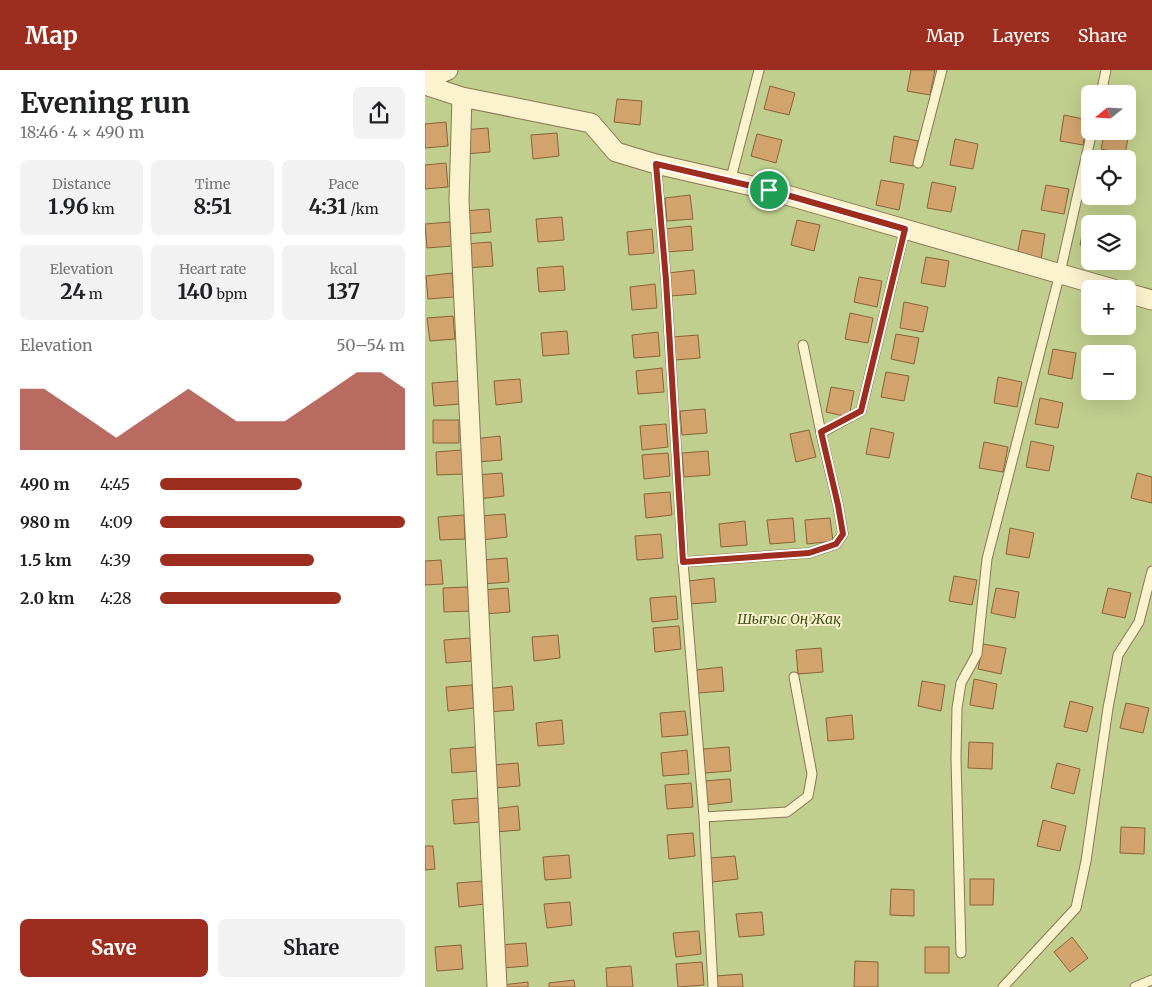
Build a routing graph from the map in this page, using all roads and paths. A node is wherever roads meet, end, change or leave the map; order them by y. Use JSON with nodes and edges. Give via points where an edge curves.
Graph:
{"nodes":[{"id":1,"x":448,"y":70,"type":"edge"},
{"id":2,"x":759,"y":70,"type":"edge"},
{"id":3,"x":941,"y":70,"type":"edge"},
{"id":4,"x":1106,"y":70,"type":"edge"},
{"id":5,"x":425,"y":80,"type":"edge"},
{"id":6,"x":425,"y":85,"type":"edge"},
{"id":7,"x":1103,"y":85,"type":"edge"},
{"id":8,"x":462,"y":96,"type":"junction"},
{"id":9,"x":1091,"y":140,"type":"edge"},
{"id":10,"x":918,"y":163,"type":"dead end"},
{"id":11,"x":656,"y":164,"type":"junction"},
{"id":12,"x":730,"y":182,"type":"junction"},
{"id":13,"x":905,"y":229,"type":"junction"},
{"id":14,"x":1061,"y":273,"type":"junction"},
{"id":15,"x":1084,"y":280,"type":"edge"},
{"id":16,"x":1136,"y":296,"type":"edge"},
{"id":17,"x":1152,"y":300,"type":"edge"},
{"id":18,"x":803,"y":345,"type":"dead end"},
{"id":19,"x":821,"y":432,"type":"junction"},
{"id":20,"x":683,"y":562,"type":"junction"},
{"id":21,"x":1152,"y":571,"type":"edge"},
{"id":22,"x":794,"y":677,"type":"dead end"},
{"id":23,"x":704,"y":817,"type":"junction"},
{"id":24,"x":961,"y":953,"type":"dead end"},
{"id":25,"x":1152,"y":980,"type":"edge"},
{"id":26,"x":497,"y":987,"type":"edge"},
{"id":27,"x":713,"y":987,"type":"edge"},
{"id":28,"x":1003,"y":987,"type":"edge"},
{"id":29,"x":1135,"y":987,"type":"edge"}],
"edges":[{"from":1,"to":5,"type":"street"},
{"from":2,"to":12,"type":"lane"},
{"from":3,"to":10,"type":"lane"},
{"from":4,"to":7,"type":"lane"},
{"from":6,"to":8,"type":"street"},
{"from":8,"to":11,"type":"street","via":[[591,123],[616,152]]},
{"from":8,"to":26,"type":"street","via":[[459,200]]},
{"from":9,"to":14,"type":"lane"},
{"from":11,"to":12,"type":"street"},
{"from":11,"to":20,"type":"lane"},
{"from":12,"to":13,"type":"street"},
{"from":13,"to":14,"type":"street"},
{"from":13,"to":19,"type":"lane","via":[[861,411]]},
{"from":14,"to":15,"type":"street"},
{"from":14,"to":24,"type":"lane","via":[[987,559],[977,654],[961,683],[957,708]]},
{"from":16,"to":17,"type":"street"},
{"from":18,"to":19,"type":"lane"},
{"from":19,"to":20,"type":"lane","via":[[843,534],[836,544],[809,553]]},
{"from":20,"to":23,"type":"lane"},
{"from":21,"to":28,"type":"lane","via":[[1139,622],[1118,655],[1076,908]]},
{"from":22,"to":23,"type":"lane","via":[[812,774],[807,796],[787,812]]},
{"from":23,"to":27,"type":"lane"},
{"from":25,"to":29,"type":"lane"}]}
